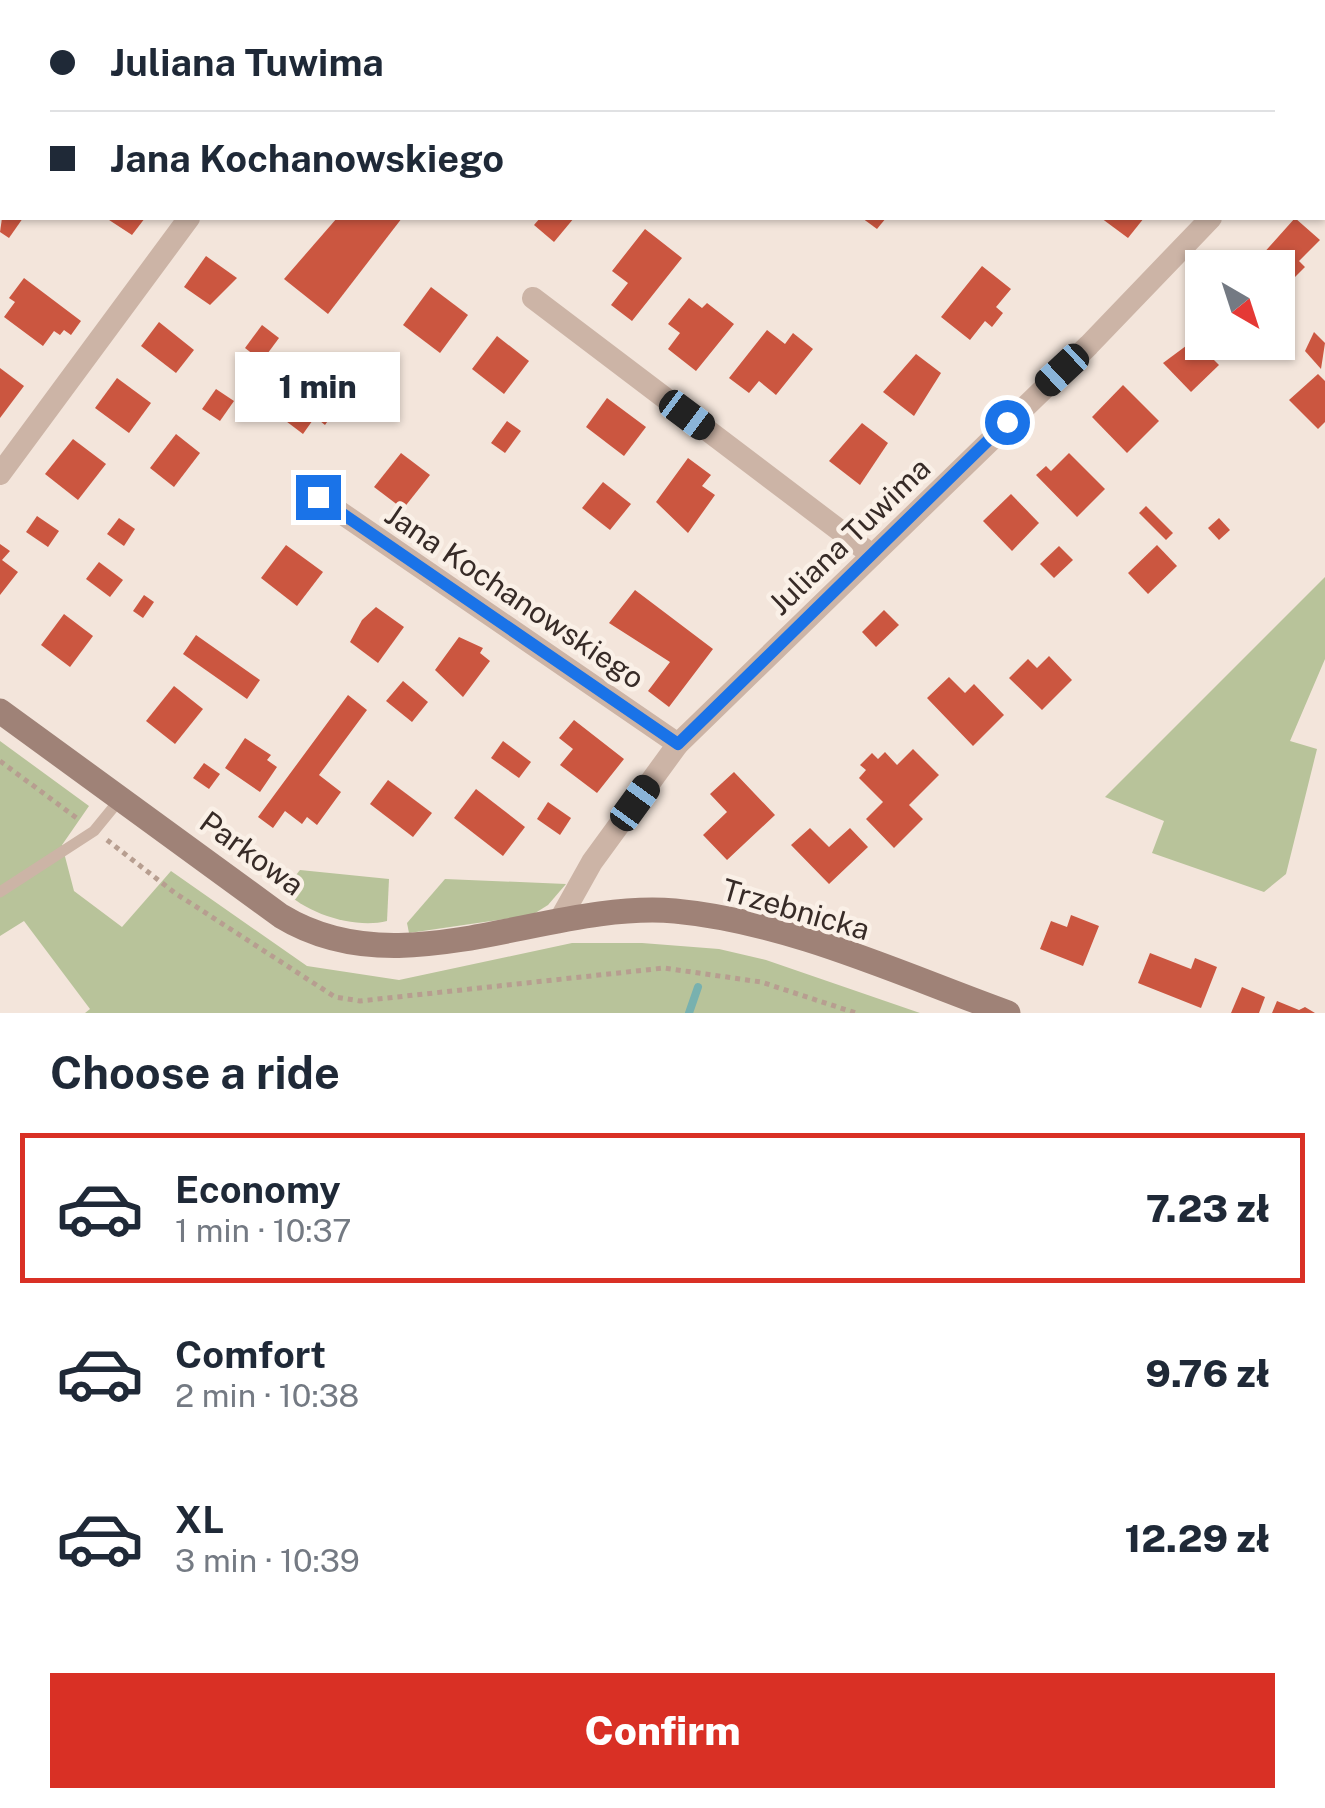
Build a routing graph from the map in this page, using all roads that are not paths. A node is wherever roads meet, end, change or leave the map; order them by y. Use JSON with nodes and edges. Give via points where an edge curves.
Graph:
{"nodes":[{"id":1,"x":188,"y":220,"type":"edge"},
{"id":2,"x":1209,"y":220,"type":"edge"},
{"id":3,"x":532,"y":298,"type":"dead end"},
{"id":4,"x":0,"y":474,"type":"edge"},
{"id":5,"x":318,"y":497,"type":"dead end"},
{"id":6,"x":872,"y":555,"type":"junction"},
{"id":7,"x":0,"y":712,"type":"edge"},
{"id":8,"x":678,"y":744,"type":"junction"},
{"id":9,"x":121,"y":798,"type":"junction"},
{"id":10,"x":0,"y":892,"type":"edge"},
{"id":11,"x":558,"y":921,"type":"junction"},
{"id":12,"x":501,"y":932,"type":"joint"},
{"id":13,"x":1008,"y":1013,"type":"edge"}],
"edges":[{"from":1,"to":4,"type":"street"},
{"from":2,"to":6,"type":"street","name":"Juliana Tuwima"},
{"from":3,"to":6,"type":"street"},
{"from":5,"to":8,"type":"street","name":"Jana Kochanowskiego"},
{"from":6,"to":8,"type":"street","name":"Juliana Tuwima"},
{"from":7,"to":9,"type":"street","name":"Parkowa"},
{"from":8,"to":11,"type":"street","name":"Juliana Tuwima"},
{"from":9,"to":10,"type":"lane","via":[[94,831]]},
{"from":9,"to":12,"type":"street","name":"Parkowa","via":[[281,916],[322,936],[388,945]]},
{"from":11,"to":12,"type":"street","name":"Trzebnicka"},
{"from":11,"to":13,"type":"street","name":"Trzebnicka","via":[[626,911],[732,920],[802,938]]}]}
